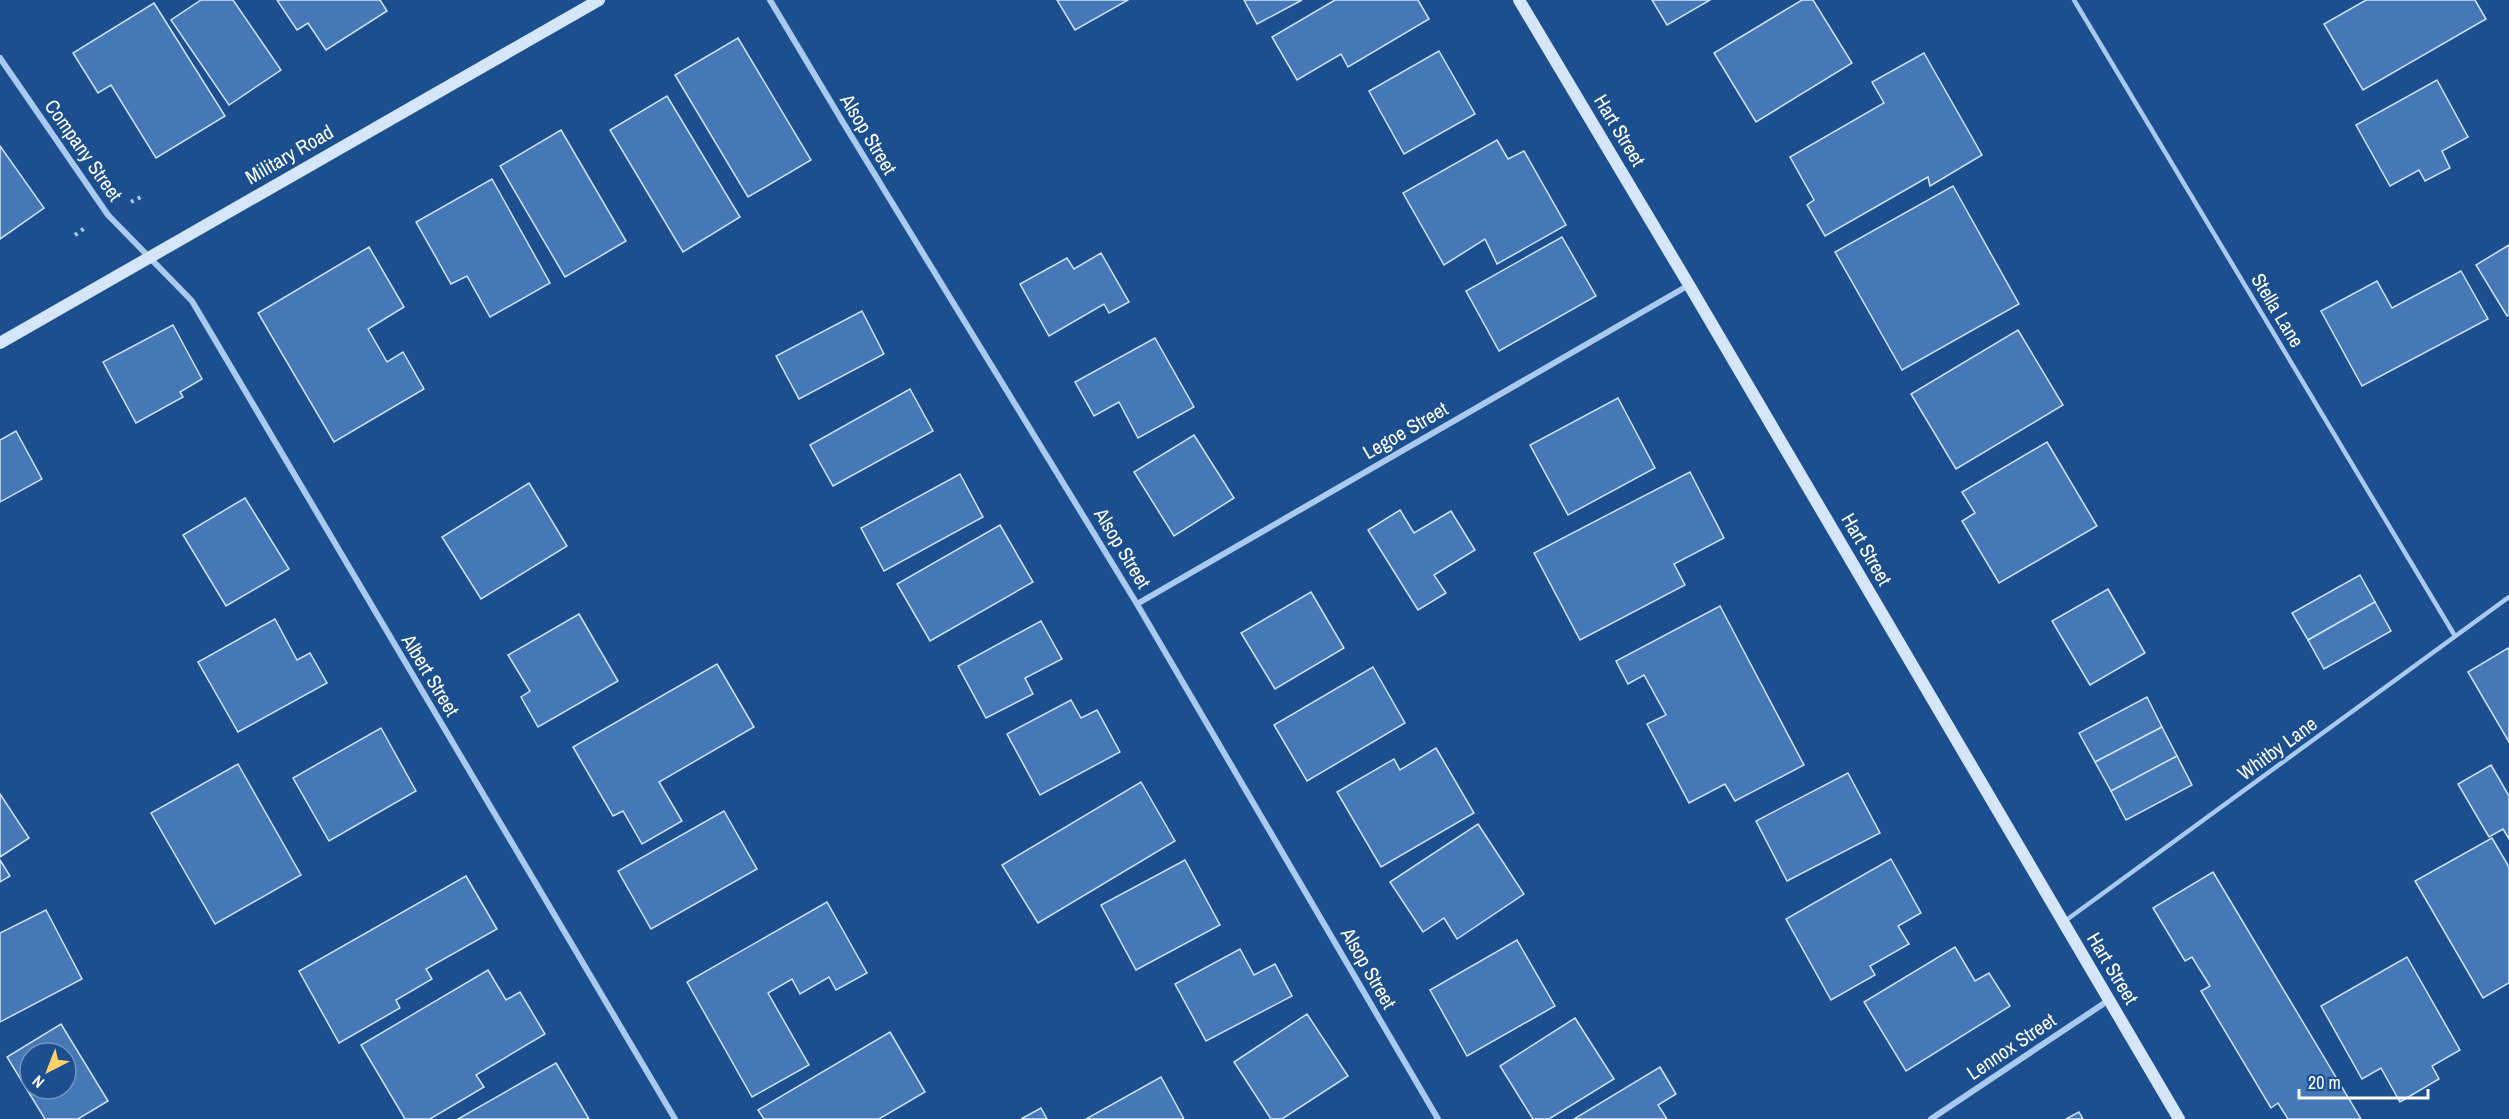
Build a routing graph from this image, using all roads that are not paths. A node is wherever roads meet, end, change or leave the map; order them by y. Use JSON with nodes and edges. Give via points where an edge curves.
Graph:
{"nodes":[{"id":1,"x":599,"y":0,"type":"edge"},
{"id":2,"x":770,"y":0,"type":"edge"},
{"id":3,"x":1519,"y":0,"type":"edge"},
{"id":4,"x":2074,"y":0,"type":"edge"},
{"id":5,"x":0,"y":58,"type":"edge"},
{"id":6,"x":147,"y":257,"type":"junction"},
{"id":7,"x":1689,"y":285,"type":"junction"},
{"id":8,"x":0,"y":343,"type":"edge"},
{"id":9,"x":2509,"y":597,"type":"edge"},
{"id":10,"x":1137,"y":604,"type":"junction"},
{"id":11,"x":2455,"y":636,"type":"junction"},
{"id":12,"x":2063,"y":922,"type":"junction"},
{"id":13,"x":2109,"y":1000,"type":"junction"},
{"id":14,"x":675,"y":1119,"type":"edge"},
{"id":15,"x":1438,"y":1119,"type":"edge"},
{"id":16,"x":1931,"y":1119,"type":"edge"},
{"id":17,"x":2179,"y":1119,"type":"edge"}],
"edges":[{"from":1,"to":6,"type":"street","name":"Military Road"},
{"from":2,"to":10,"type":"street","name":"Alsop Street"},
{"from":3,"to":7,"type":"street","name":"Hart Street"},
{"from":4,"to":11,"type":"lane","name":"Stella Lane"},
{"from":5,"to":6,"type":"street","name":"Company Street","via":[[108,215]]},
{"from":6,"to":8,"type":"street","name":"Military Road"},
{"from":6,"to":14,"type":"street","name":"Albert Street","via":[[192,302]]},
{"from":7,"to":10,"type":"street","name":"Legoe Street"},
{"from":7,"to":12,"type":"street","name":"Hart Street"},
{"from":9,"to":11,"type":"lane","name":"Whitby Lane"},
{"from":10,"to":15,"type":"street","name":"Alsop Street"},
{"from":11,"to":12,"type":"lane","name":"Whitby Lane"},
{"from":12,"to":13,"type":"street","name":"Hart Street"},
{"from":13,"to":16,"type":"street","name":"Lennox Street"},
{"from":13,"to":17,"type":"street","name":"Hart Street"}]}
